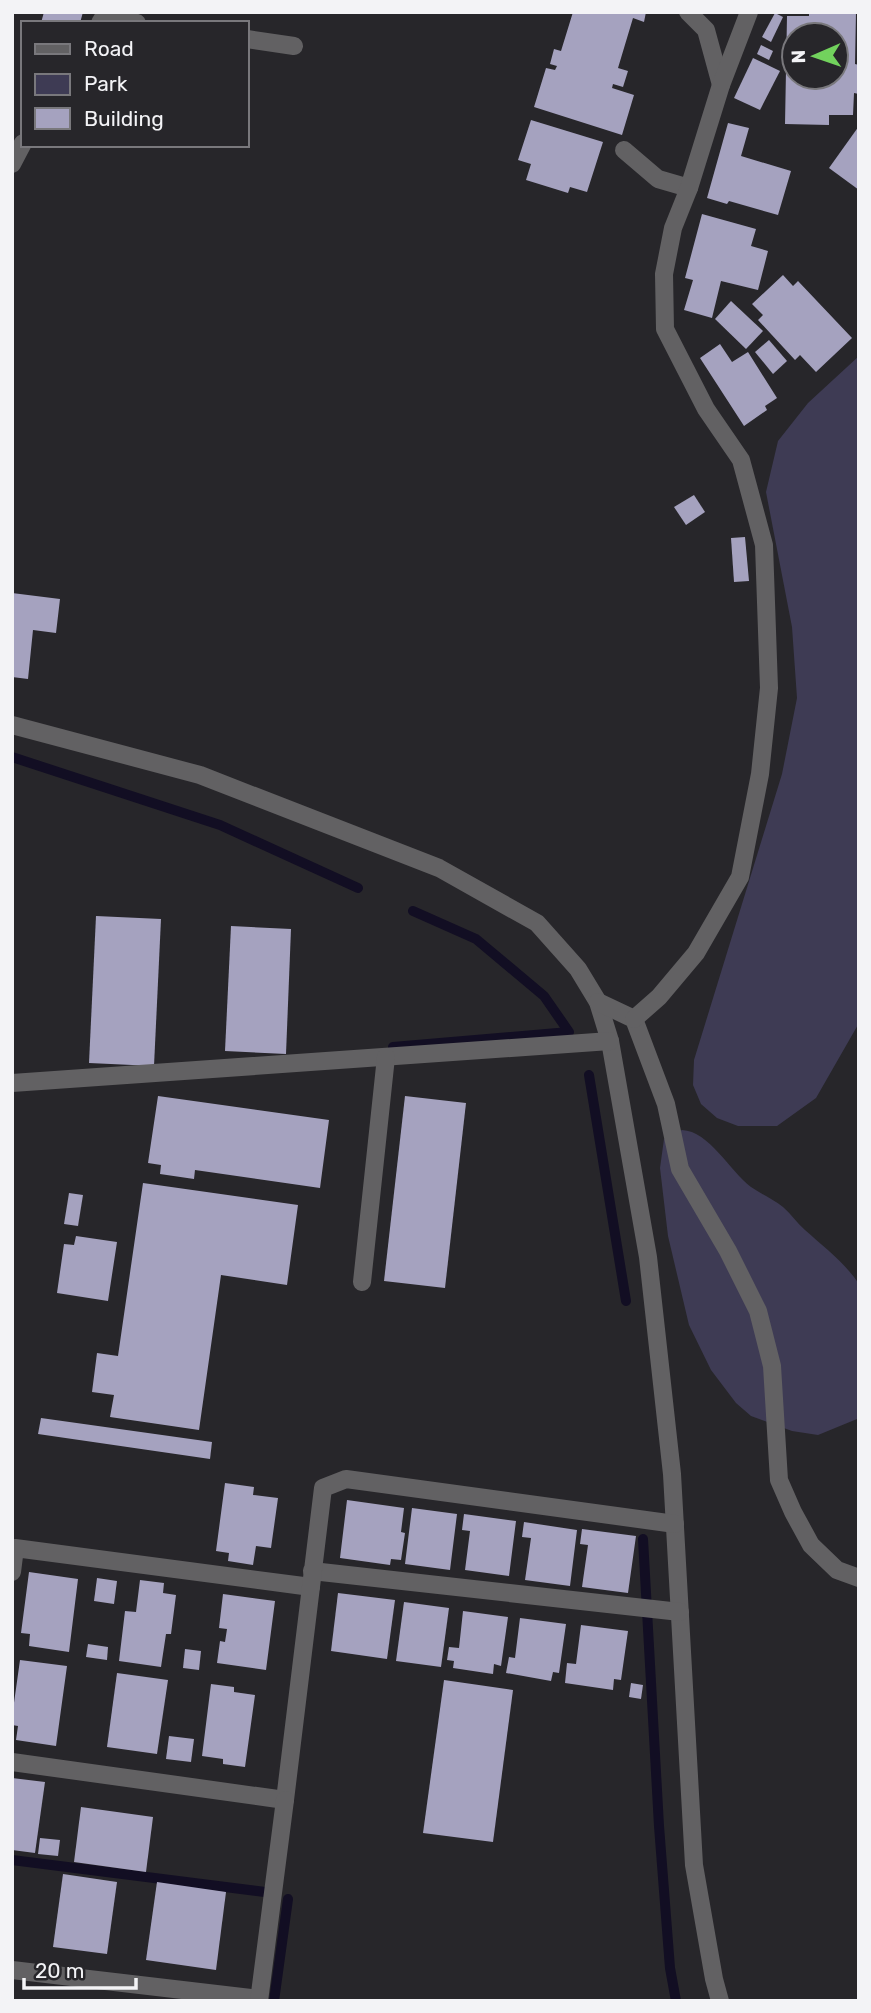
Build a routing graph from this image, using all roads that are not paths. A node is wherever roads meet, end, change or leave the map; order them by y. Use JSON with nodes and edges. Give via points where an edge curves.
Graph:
{"nodes":[{"id":1,"x":688,"y":12,"type":"edge"},
{"id":2,"x":749,"y":12,"type":"edge"},
{"id":3,"x":101,"y":21,"type":"edge"},
{"id":4,"x":123,"y":21,"type":"edge"},
{"id":5,"x":248,"y":39,"type":"edge"},
{"id":6,"x":294,"y":46,"type":"dead end"},
{"id":7,"x":721,"y":85,"type":"junction"},
{"id":8,"x":21,"y":147,"type":"edge"},
{"id":9,"x":624,"y":150,"type":"dead end"},
{"id":10,"x":12,"y":164,"type":"edge"},
{"id":11,"x":689,"y":188,"type":"junction"},
{"id":12,"x":12,"y":725,"type":"edge"},
{"id":13,"x":598,"y":1002,"type":"junction"},
{"id":14,"x":634,"y":1019,"type":"junction"},
{"id":15,"x":610,"y":1041,"type":"junction"},
{"id":16,"x":386,"y":1057,"type":"junction"},
{"id":17,"x":12,"y":1083,"type":"edge"},
{"id":18,"x":362,"y":1282,"type":"dead end"},
{"id":19,"x":675,"y":1524,"type":"junction"},
{"id":20,"x":12,"y":1572,"type":"edge"},
{"id":21,"x":859,"y":1578,"type":"edge"},
{"id":22,"x":312,"y":1579,"type":"junction"},
{"id":23,"x":680,"y":1612,"type":"junction"},
{"id":24,"x":12,"y":1762,"type":"edge"},
{"id":25,"x":285,"y":1800,"type":"junction"},
{"id":26,"x":12,"y":1970,"type":"edge"},
{"id":27,"x":259,"y":2000,"type":"edge"},
{"id":28,"x":720,"y":2001,"type":"edge"}],
"edges":[{"from":1,"to":7,"type":"street","via":[[706,30]]},
{"from":2,"to":7,"type":"street"},
{"from":3,"to":4,"type":"street"},
{"from":5,"to":6,"type":"street"},
{"from":7,"to":11,"type":"street"},
{"from":8,"to":10,"type":"street"},
{"from":9,"to":11,"type":"street","via":[[658,179]]},
{"from":11,"to":14,"type":"street","via":[[673,228],[664,274],[665,329],[706,409],[741,460],[764,545],[769,688],[760,774],[740,877],[696,953]]},
{"from":12,"to":13,"type":"street","via":[[200,775],[439,868],[537,923],[578,969]]},
{"from":13,"to":14,"type":"street"},
{"from":13,"to":15,"type":"street"},
{"from":14,"to":21,"type":"street","via":[[666,1104],[680,1168],[758,1311],[772,1366],[779,1479],[811,1545],[837,1570]]},
{"from":15,"to":16,"type":"street"},
{"from":15,"to":19,"type":"street","via":[[648,1256]]},
{"from":16,"to":17,"type":"street"},
{"from":16,"to":18,"type":"street"},
{"from":19,"to":22,"type":"street","via":[[346,1479],[323,1489]]},
{"from":19,"to":23,"type":"street"},
{"from":20,"to":22,"type":"street","via":[[15,1548]]},
{"from":22,"to":23,"type":"street"},
{"from":22,"to":25,"type":"street"},
{"from":23,"to":28,"type":"street","via":[[694,1865]]},
{"from":24,"to":25,"type":"street"},
{"from":25,"to":27,"type":"street"},
{"from":26,"to":27,"type":"street"}]}
